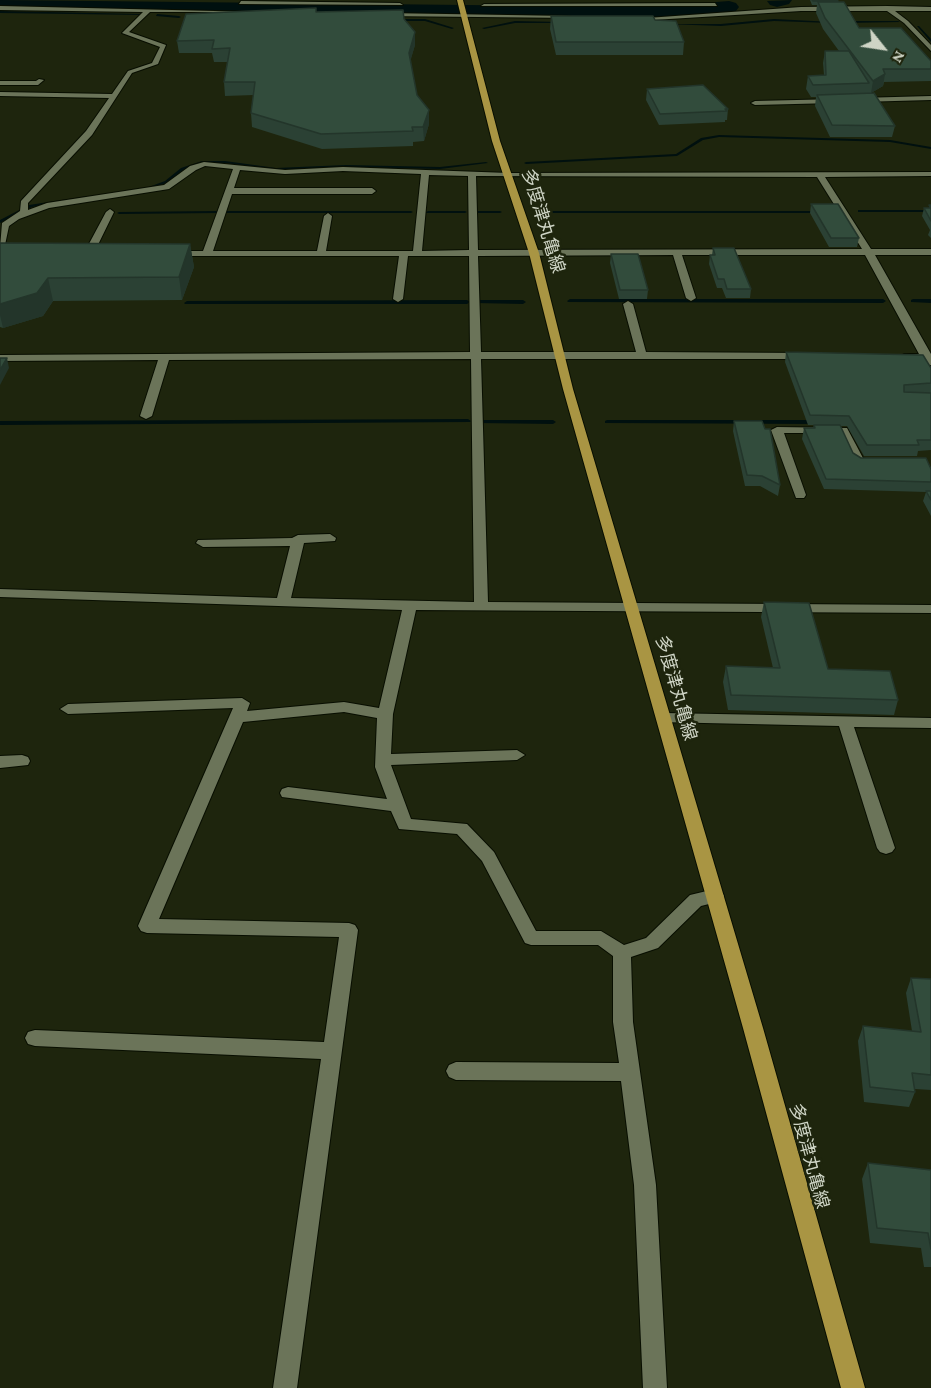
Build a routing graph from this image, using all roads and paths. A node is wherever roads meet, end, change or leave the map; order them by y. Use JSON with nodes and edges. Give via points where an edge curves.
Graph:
{"nodes":[{"id":1,"x":796,"y":1,"type":"edge"},
{"id":2,"x":231,"y":2,"type":"dead end"},
{"id":3,"x":788,"y":4,"type":"junction"},
{"id":4,"x":406,"y":5,"type":"dead end"},
{"id":5,"x":719,"y":5,"type":"dead end"},
{"id":6,"x":728,"y":5,"type":"dead end"},
{"id":7,"x":452,"y":6,"type":"dead end"},
{"id":8,"x":470,"y":6,"type":"dead end"},
{"id":9,"x":478,"y":6,"type":"dead end"},
{"id":10,"x":887,"y":7,"type":"junction"},
{"id":11,"x":0,"y":8,"type":"edge"},
{"id":12,"x":931,"y":8,"type":"edge"},
{"id":13,"x":461,"y":9,"type":"edge"},
{"id":14,"x":149,"y":10,"type":"junction"},
{"id":15,"x":266,"y":13,"type":"edge"},
{"id":16,"x":381,"y":15,"type":"edge"},
{"id":17,"x":584,"y":18,"type":"edge"},
{"id":18,"x":631,"y":18,"type":"edge"},
{"id":19,"x":931,"y":49,"type":"edge"},
{"id":20,"x":40,"y":80,"type":"dead end"},
{"id":21,"x":0,"y":82,"type":"edge"},
{"id":22,"x":0,"y":94,"type":"edge"},
{"id":23,"x":113,"y":96,"type":"junction"},
{"id":24,"x":931,"y":98,"type":"edge"},
{"id":25,"x":852,"y":100,"type":"edge"},
{"id":26,"x":842,"y":101,"type":"edge"},
{"id":27,"x":755,"y":103,"type":"dead end"},
{"id":28,"x":236,"y":170,"type":"dead end"},
{"id":29,"x":425,"y":172,"type":"junction"},
{"id":30,"x":819,"y":173,"type":"junction"},
{"id":31,"x":472,"y":174,"type":"junction"},
{"id":32,"x":931,"y":174,"type":"edge"},
{"id":33,"x":509,"y":175,"type":"junction"},
{"id":34,"x":372,"y":190,"type":"dead end"},
{"id":35,"x":228,"y":191,"type":"junction"},
{"id":36,"x":21,"y":210,"type":"junction"},
{"id":37,"x":110,"y":212,"type":"dead end"},
{"id":38,"x":328,"y":216,"type":"dead end"},
{"id":39,"x":0,"y":245,"type":"edge"},
{"id":40,"x":321,"y":252,"type":"junction"},
{"id":41,"x":931,"y":252,"type":"edge"},
{"id":42,"x":404,"y":253,"type":"junction"},
{"id":43,"x":417,"y":253,"type":"junction"},
{"id":44,"x":473,"y":253,"type":"junction"},
{"id":45,"x":534,"y":253,"type":"junction"},
{"id":46,"x":677,"y":253,"type":"junction"},
{"id":47,"x":869,"y":253,"type":"junction"},
{"id":48,"x":160,"y":254,"type":"edge"},
{"id":49,"x":207,"y":254,"type":"junction"},
{"id":50,"x":77,"y":255,"type":"edge"},
{"id":51,"x":88,"y":255,"type":"junction"},
{"id":52,"x":100,"y":255,"type":"edge"},
{"id":53,"x":398,"y":298,"type":"dead end"},
{"id":54,"x":691,"y":298,"type":"dead end"},
{"id":55,"x":628,"y":304,"type":"edge"},
{"id":56,"x":475,"y":355,"type":"junction"},
{"id":57,"x":558,"y":355,"type":"junction"},
{"id":58,"x":642,"y":356,"type":"junction"},
{"id":59,"x":819,"y":356,"type":"edge"},
{"id":60,"x":890,"y":357,"type":"edge"},
{"id":61,"x":0,"y":358,"type":"edge"},
{"id":62,"x":164,"y":358,"type":"junction"},
{"id":63,"x":929,"y":359,"type":"edge"},
{"id":64,"x":146,"y":416,"type":"dead end"},
{"id":65,"x":879,"y":462,"type":"edge"},
{"id":66,"x":800,"y":495,"type":"dead end"},
{"id":67,"x":330,"y":538,"type":"dead end"},
{"id":68,"x":297,"y":542,"type":"junction"},
{"id":69,"x":203,"y":543,"type":"dead end"},
{"id":70,"x":0,"y":592,"type":"edge"},
{"id":71,"x":283,"y":603,"type":"junction"},
{"id":72,"x":410,"y":606,"type":"junction"},
{"id":73,"x":632,"y":607,"type":"junction"},
{"id":74,"x":481,"y":608,"type":"junction"},
{"id":75,"x":931,"y":609,"type":"edge"},
{"id":76,"x":68,"y":709,"type":"dead end"},
{"id":77,"x":385,"y":714,"type":"junction"},
{"id":78,"x":237,"y":717,"type":"junction"},
{"id":79,"x":664,"y":718,"type":"junction"},
{"id":80,"x":845,"y":722,"type":"junction"},
{"id":81,"x":931,"y":723,"type":"edge"},
{"id":82,"x":517,"y":755,"type":"dead end"},
{"id":83,"x":383,"y":760,"type":"junction"},
{"id":84,"x":22,"y":761,"type":"dead end"},
{"id":85,"x":0,"y":762,"type":"edge"},
{"id":86,"x":288,"y":793,"type":"dead end"},
{"id":87,"x":398,"y":806,"type":"junction"},
{"id":88,"x":886,"y":848,"type":"dead end"},
{"id":89,"x":715,"y":896,"type":"junction"},
{"id":90,"x":622,"y":953,"type":"junction"},
{"id":91,"x":35,"y":1038,"type":"dead end"},
{"id":92,"x":332,"y":1051,"type":"junction"},
{"id":93,"x":456,"y":1071,"type":"dead end"},
{"id":94,"x":631,"y":1072,"type":"junction"},
{"id":95,"x":285,"y":1388,"type":"edge"},
{"id":96,"x":655,"y":1388,"type":"edge"},
{"id":97,"x":853,"y":1388,"type":"edge"}],
"edges":[{"from":1,"to":3,"type":"street"},
{"from":2,"to":4,"type":"street"},
{"from":3,"to":6,"type":"street"},
{"from":3,"to":10,"type":"street"},
{"from":5,"to":9,"type":"street"},
{"from":7,"to":13,"type":"street"},
{"from":8,"to":13,"type":"street"},
{"from":10,"to":12,"type":"street"},
{"from":10,"to":18,"type":"street"},
{"from":10,"to":19,"type":"street"},
{"from":11,"to":14,"type":"street"},
{"from":13,"to":16,"type":"street"},
{"from":13,"to":17,"type":"street"},
{"from":13,"to":33,"type":"main road","name":"多度津丸亀線","via":[[496,141]]},
{"from":14,"to":15,"type":"street"},
{"from":14,"to":23,"type":"street","via":[[125,33],[164,46],[155,64],[130,72]]},
{"from":20,"to":21,"type":"street"},
{"from":22,"to":23,"type":"street"},
{"from":23,"to":36,"type":"street","via":[[89,133]]},
{"from":24,"to":25,"type":"street"},
{"from":26,"to":27,"type":"street"},
{"from":28,"to":35,"type":"street"},
{"from":29,"to":31,"type":"street"},
{"from":29,"to":36,"type":"street","via":[[285,172],[204,164],[166,187]]},
{"from":29,"to":43,"type":"street"},
{"from":30,"to":32,"type":"street"},
{"from":30,"to":33,"type":"street"},
{"from":30,"to":47,"type":"street"},
{"from":31,"to":33,"type":"street"},
{"from":31,"to":44,"type":"street"},
{"from":33,"to":45,"type":"main road","name":"多度津丸亀線"},
{"from":34,"to":35,"type":"street"},
{"from":35,"to":49,"type":"street"},
{"from":36,"to":39,"type":"street","via":[[5,225]]},
{"from":37,"to":51,"type":"street"},
{"from":38,"to":40,"type":"street"},
{"from":40,"to":42,"type":"street"},
{"from":40,"to":49,"type":"street"},
{"from":41,"to":47,"type":"street"},
{"from":42,"to":43,"type":"street"},
{"from":42,"to":53,"type":"street"},
{"from":43,"to":44,"type":"street"},
{"from":44,"to":45,"type":"street"},
{"from":44,"to":56,"type":"street"},
{"from":45,"to":46,"type":"street"},
{"from":45,"to":57,"type":"main road","name":"多度津丸亀線"},
{"from":46,"to":47,"type":"street"},
{"from":46,"to":54,"type":"street"},
{"from":47,"to":63,"type":"street"},
{"from":48,"to":49,"type":"street"},
{"from":50,"to":51,"type":"street"},
{"from":51,"to":52,"type":"street"},
{"from":55,"to":58,"type":"street"},
{"from":56,"to":57,"type":"street"},
{"from":56,"to":62,"type":"street"},
{"from":56,"to":74,"type":"street"},
{"from":57,"to":58,"type":"street"},
{"from":57,"to":73,"type":"main road","name":"多度津丸亀線"},
{"from":58,"to":59,"type":"street"},
{"from":60,"to":63,"type":"street"},
{"from":61,"to":62,"type":"street"},
{"from":62,"to":64,"type":"street"},
{"from":65,"to":66,"type":"street","via":[[859,462],[843,430],[777,430]]},
{"from":67,"to":68,"type":"street"},
{"from":68,"to":69,"type":"street"},
{"from":68,"to":71,"type":"street"},
{"from":70,"to":71,"type":"street"},
{"from":71,"to":72,"type":"street"},
{"from":72,"to":74,"type":"street"},
{"from":72,"to":77,"type":"street"},
{"from":73,"to":74,"type":"street"},
{"from":73,"to":75,"type":"street"},
{"from":73,"to":79,"type":"main road","name":"多度津丸亀線"},
{"from":76,"to":78,"type":"street","via":[[242,703]]},
{"from":77,"to":78,"type":"street","via":[[344,707]]},
{"from":77,"to":83,"type":"street"},
{"from":78,"to":92,"type":"street","via":[[147,926],[349,930]]},
{"from":79,"to":80,"type":"street"},
{"from":79,"to":89,"type":"main road","name":"多度津丸亀線"},
{"from":80,"to":81,"type":"street"},
{"from":80,"to":88,"type":"street"},
{"from":82,"to":83,"type":"street"},
{"from":83,"to":87,"type":"street"},
{"from":84,"to":85,"type":"street"},
{"from":86,"to":87,"type":"street"},
{"from":87,"to":90,"type":"street","via":[[405,825],[461,828],[473,839],[488,857],[531,938],[602,938]]},
{"from":89,"to":90,"type":"street","via":[[696,900],[652,943]]},
{"from":89,"to":97,"type":"main road","name":"多度津丸亀線"},
{"from":90,"to":94,"type":"street","via":[[622,1022]]},
{"from":91,"to":92,"type":"street"},
{"from":92,"to":95,"type":"street"},
{"from":93,"to":94,"type":"street"},
{"from":94,"to":96,"type":"street","via":[[645,1185]]}]}
